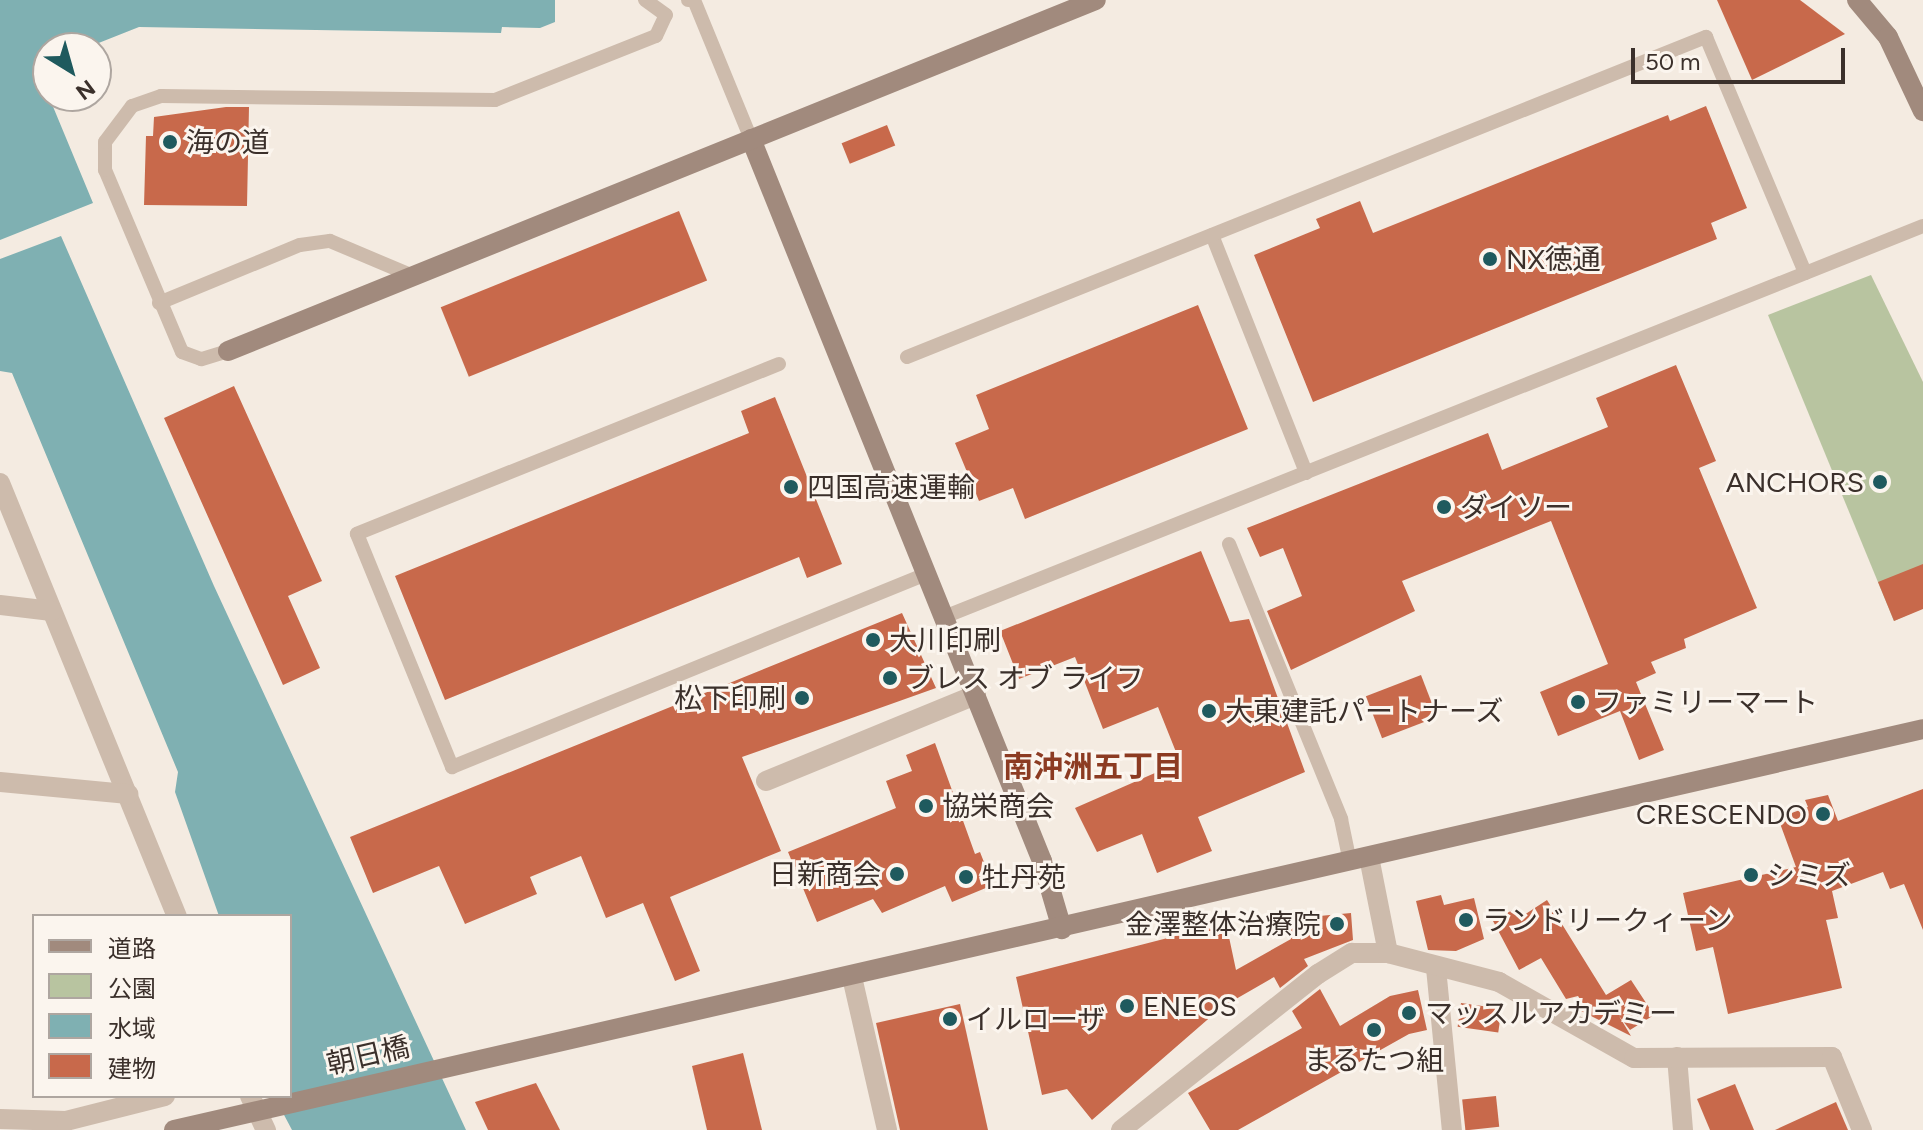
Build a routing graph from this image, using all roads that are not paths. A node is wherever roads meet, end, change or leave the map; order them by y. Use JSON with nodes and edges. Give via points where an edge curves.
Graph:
{"nodes":[{"id":1,"x":645,"y":0,"type":"edge"},
{"id":2,"x":688,"y":0,"type":"edge"},
{"id":3,"x":1096,"y":0,"type":"edge"},
{"id":4,"x":1857,"y":0,"type":"edge"},
{"id":5,"x":1923,"y":111,"type":"edge"},
{"id":6,"x":751,"y":139,"type":"junction"},
{"id":7,"x":1923,"y":226,"type":"edge"},
{"id":8,"x":1212,"y":235,"type":"junction"},
{"id":9,"x":1805,"y":273,"type":"junction"},
{"id":10,"x":413,"y":276,"type":"junction"},
{"id":11,"x":159,"y":303,"type":"junction"},
{"id":12,"x":228,"y":351,"type":"joint"},
{"id":13,"x":907,"y":357,"type":"dead end"},
{"id":14,"x":779,"y":364,"type":"dead end"},
{"id":15,"x":1306,"y":473,"type":"junction"},
{"id":16,"x":0,"y":483,"type":"edge"},
{"id":17,"x":1229,"y":544,"type":"dead end"},
{"id":18,"x":926,"y":574,"type":"junction"},
{"id":19,"x":0,"y":605,"type":"edge"},
{"id":20,"x":52,"y":611,"type":"junction"},
{"id":21,"x":944,"y":617,"type":"junction"},
{"id":22,"x":976,"y":695,"type":"junction"},
{"id":23,"x":1923,"y":729,"type":"edge"},
{"id":24,"x":766,"y":781,"type":"dead end"},
{"id":25,"x":0,"y":782,"type":"edge"},
{"id":26,"x":128,"y":794,"type":"junction"},
{"id":27,"x":1360,"y":860,"type":"junction"},
{"id":28,"x":176,"y":914,"type":"edge"},
{"id":29,"x":1062,"y":929,"type":"junction"},
{"id":30,"x":1388,"y":953,"type":"junction"},
{"id":31,"x":1436,"y":968,"type":"junction"},
{"id":32,"x":852,"y":977,"type":"junction"},
{"id":33,"x":1677,"y":1057,"type":"junction"},
{"id":34,"x":292,"y":1096,"type":"edge"},
{"id":35,"x":157,"y":1098,"type":"edge"},
{"id":36,"x":283,"y":1098,"type":"edge"},
{"id":37,"x":253,"y":1104,"type":"edge"},
{"id":38,"x":0,"y":1119,"type":"edge"},
{"id":39,"x":174,"y":1130,"type":"edge"},
{"id":40,"x":266,"y":1130,"type":"edge"},
{"id":41,"x":887,"y":1130,"type":"edge"},
{"id":42,"x":1121,"y":1130,"type":"edge"},
{"id":43,"x":1452,"y":1130,"type":"edge"},
{"id":44,"x":1683,"y":1130,"type":"edge"},
{"id":45,"x":1862,"y":1130,"type":"edge"}],
"edges":[{"from":1,"to":11,"type":"lane","via":[[666,15],[656,36],[495,100],[161,96],[132,106],[110,130],[102,155]]},
{"from":2,"to":6,"type":"lane","via":[[694,0]]},
{"from":3,"to":6,"type":"street"},
{"from":4,"to":5,"type":"street","via":[[1888,37]]},
{"from":6,"to":10,"type":"street"},
{"from":6,"to":18,"type":"street"},
{"from":7,"to":9,"type":"lane"},
{"from":8,"to":9,"type":"lane","via":[[1706,37]]},
{"from":8,"to":13,"type":"lane"},
{"from":8,"to":15,"type":"lane"},
{"from":9,"to":15,"type":"lane"},
{"from":10,"to":11,"type":"lane","via":[[330,241],[300,245]]},
{"from":10,"to":12,"type":"street"},
{"from":11,"to":12,"type":"lane","via":[[182,352],[201,359]]},
{"from":14,"to":18,"type":"lane","via":[[357,534],[452,767]]},
{"from":15,"to":21,"type":"lane"},
{"from":16,"to":20,"type":"street"},
{"from":17,"to":27,"type":"lane"},
{"from":18,"to":21,"type":"street"},
{"from":19,"to":20,"type":"street"},
{"from":20,"to":26,"type":"street"},
{"from":21,"to":22,"type":"street"},
{"from":22,"to":24,"type":"street"},
{"from":22,"to":29,"type":"street","via":[[1042,861]]},
{"from":23,"to":27,"type":"street","name":"朝日橋"},
{"from":25,"to":26,"type":"street"},
{"from":26,"to":28,"type":"street"},
{"from":27,"to":29,"type":"street","name":"朝日橋"},
{"from":27,"to":30,"type":"street"},
{"from":29,"to":32,"type":"street","name":"朝日橋"},
{"from":30,"to":31,"type":"street"},
{"from":30,"to":42,"type":"street","via":[[1352,953],[1318,974]]},
{"from":31,"to":33,"type":"street","via":[[1531,996],[1634,1058]]},
{"from":31,"to":43,"type":"street"},
{"from":32,"to":34,"type":"street","name":"朝日橋"},
{"from":32,"to":41,"type":"street"},
{"from":33,"to":44,"type":"street"},
{"from":33,"to":45,"type":"street","via":[[1832,1057]]},
{"from":35,"to":38,"type":"street","via":[[66,1121]]},
{"from":36,"to":37,"type":"street","name":"朝日橋"},
{"from":37,"to":39,"type":"street","name":"朝日橋"},
{"from":37,"to":40,"type":"street"}]}
